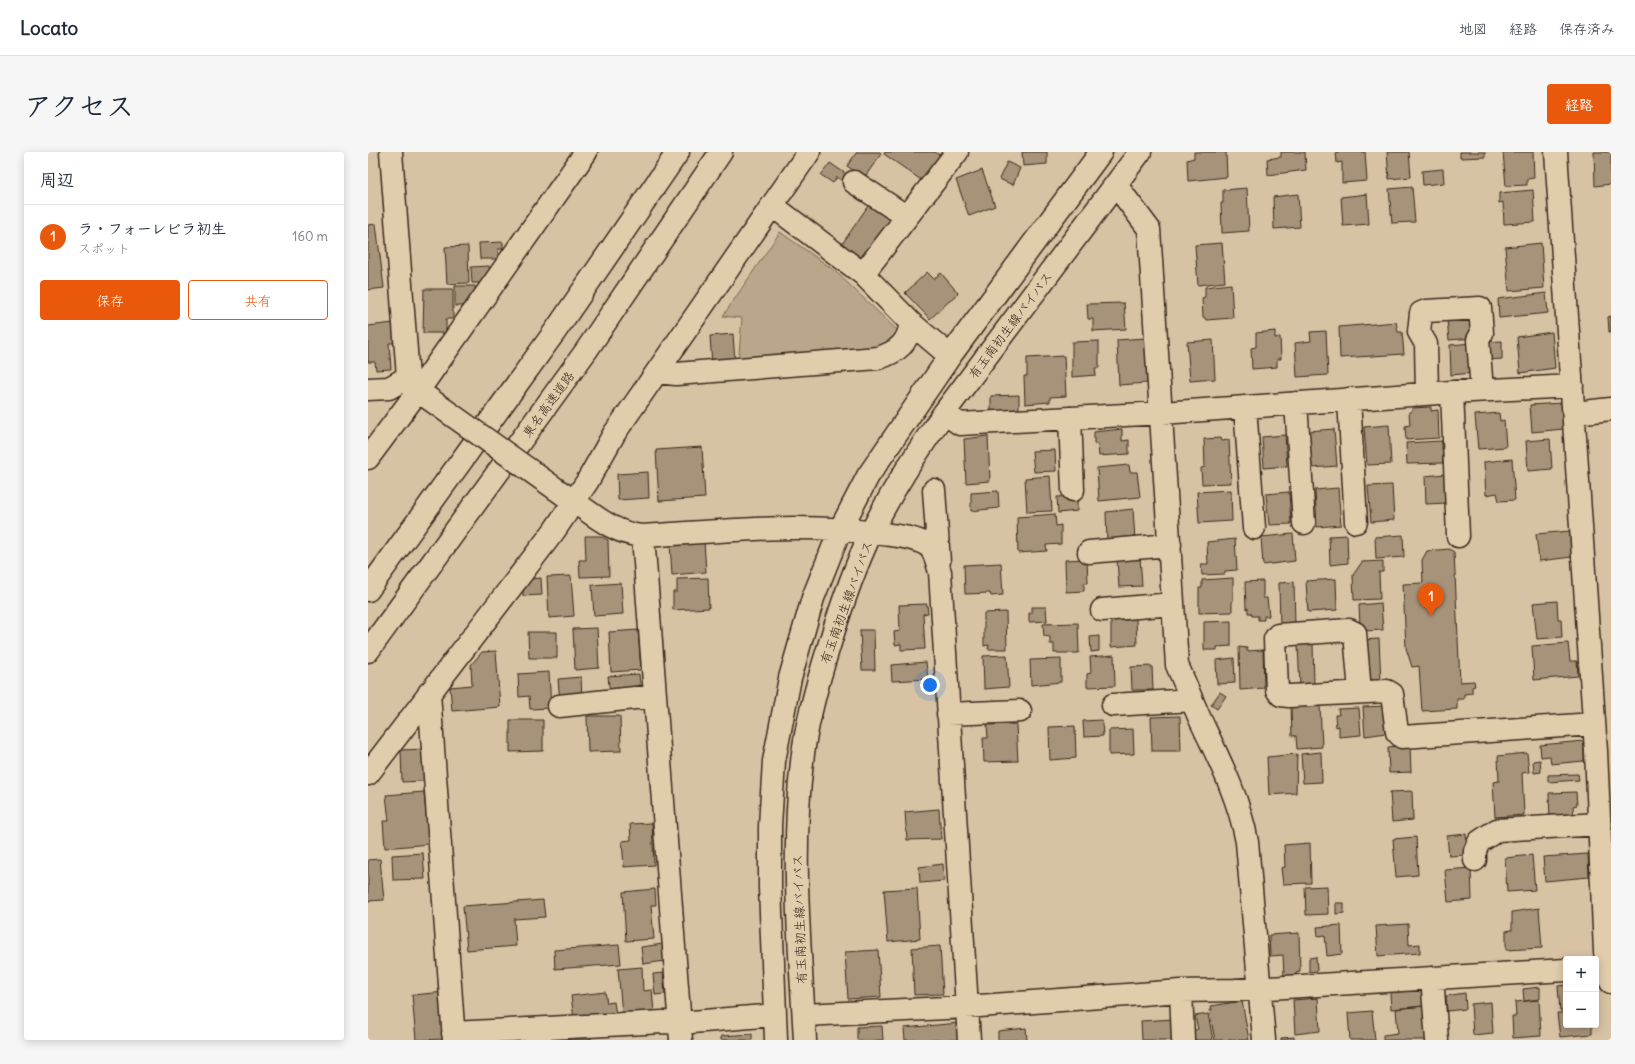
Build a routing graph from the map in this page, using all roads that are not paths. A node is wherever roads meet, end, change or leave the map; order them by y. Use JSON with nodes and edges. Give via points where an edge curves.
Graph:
{"nodes":[{"id":1,"x":391,"y":152,"type":"edge"},
{"id":2,"x":586,"y":152,"type":"edge"},
{"id":3,"x":678,"y":152,"type":"edge"},
{"id":4,"x":721,"y":152,"type":"edge"},
{"id":5,"x":808,"y":152,"type":"edge"},
{"id":6,"x":1101,"y":152,"type":"edge"},
{"id":7,"x":1140,"y":152,"type":"edge"},
{"id":8,"x":1556,"y":152,"type":"edge"},
{"id":9,"x":952,"y":154,"type":"edge"},
{"id":10,"x":854,"y":182,"type":"dead end"},
{"id":11,"x":1116,"y":185,"type":"junction"},
{"id":12,"x":772,"y":206,"type":"junction"},
{"id":13,"x":907,"y":217,"type":"junction"},
{"id":14,"x":863,"y":274,"type":"junction"},
{"id":15,"x":911,"y":323,"type":"junction"},
{"id":16,"x":950,"y":356,"type":"junction"},
{"id":17,"x":658,"y":372,"type":"junction"},
{"id":18,"x":1572,"y":386,"type":"junction"},
{"id":19,"x":368,"y":389,"type":"edge"},
{"id":20,"x":418,"y":389,"type":"junction"},
{"id":21,"x":1482,"y":390,"type":"junction"},
{"id":22,"x":1452,"y":392,"type":"junction"},
{"id":23,"x":1427,"y":394,"type":"junction"},
{"id":24,"x":1349,"y":400,"type":"junction"},
{"id":25,"x":1296,"y":404,"type":"junction"},
{"id":26,"x":1246,"y":407,"type":"junction"},
{"id":27,"x":1611,"y":409,"type":"edge"},
{"id":28,"x":944,"y":413,"type":"junction"},
{"id":29,"x":1162,"y":413,"type":"junction"},
{"id":30,"x":1575,"y":413,"type":"junction"},
{"id":31,"x":1070,"y":418,"type":"junction"},
{"id":32,"x":368,"y":458,"type":"edge"},
{"id":33,"x":934,"y":490,"type":"dead end"},
{"id":34,"x":1073,"y":490,"type":"dead end"},
{"id":35,"x":569,"y":498,"type":"junction"},
{"id":36,"x":1356,"y":522,"type":"dead end"},
{"id":37,"x":1304,"y":524,"type":"dead end"},
{"id":38,"x":1254,"y":528,"type":"dead end"},
{"id":39,"x":840,"y":530,"type":"junction"},
{"id":40,"x":871,"y":532,"type":"junction"},
{"id":41,"x":643,"y":536,"type":"junction"},
{"id":42,"x":1458,"y":536,"type":"dead end"},
{"id":43,"x":1170,"y":545,"type":"junction"},
{"id":44,"x":1089,"y":552,"type":"dead end"},
{"id":45,"x":940,"y":572,"type":"junction"},
{"id":46,"x":368,"y":590,"type":"edge"},
{"id":47,"x":1173,"y":604,"type":"junction"},
{"id":48,"x":1102,"y":610,"type":"dead end"},
{"id":49,"x":368,"y":651,"type":"edge"},
{"id":50,"x":1360,"y":692,"type":"junction"},
{"id":51,"x":429,"y":693,"type":"junction"},
{"id":52,"x":654,"y":696,"type":"junction"},
{"id":53,"x":1192,"y":700,"type":"junction"},
{"id":54,"x":1113,"y":705,"type":"dead end"},
{"id":55,"x":559,"y":706,"type":"dead end"},
{"id":56,"x":1020,"y":711,"type":"dead end"},
{"id":57,"x":948,"y":714,"type":"junction"},
{"id":58,"x":1594,"y":724,"type":"junction"},
{"id":59,"x":1604,"y":751,"type":"edge"},
{"id":60,"x":368,"y":774,"type":"edge"},
{"id":61,"x":1599,"y":824,"type":"junction"},
{"id":62,"x":1475,"y":860,"type":"dead end"},
{"id":63,"x":1563,"y":970,"type":"edge"},
{"id":64,"x":1606,"y":971,"type":"edge"},
{"id":65,"x":1432,"y":978,"type":"junction"},
{"id":66,"x":1260,"y":988,"type":"junction"},
{"id":67,"x":1181,"y":991,"type":"junction"},
{"id":68,"x":966,"y":1006,"type":"junction"},
{"id":69,"x":804,"y":1015,"type":"junction"},
{"id":70,"x":774,"y":1016,"type":"junction"},
{"id":71,"x":680,"y":1032,"type":"edge"},
{"id":72,"x":453,"y":1036,"type":"edge"},
{"id":73,"x":776,"y":1040,"type":"edge"},
{"id":74,"x":805,"y":1040,"type":"edge"},
{"id":75,"x":969,"y":1040,"type":"edge"},
{"id":76,"x":1183,"y":1040,"type":"edge"},
{"id":77,"x":1264,"y":1040,"type":"edge"},
{"id":78,"x":1437,"y":1040,"type":"edge"}],
"edges":[{"from":1,"to":20,"type":"main road"},
{"from":2,"to":20,"type":"main road"},
{"from":3,"to":46,"type":"main road","via":[[556,330]]},
{"from":4,"to":49,"type":"main road","name":"東名高速道路","via":[[586,351]]},
{"from":5,"to":12,"type":"main road"},
{"from":6,"to":16,"type":"main road","name":"有玉南初生線バイパス"},
{"from":7,"to":11,"type":"main road","name":"有玉南初生線バイパス"},
{"from":8,"to":18,"type":"main road"},
{"from":9,"to":13,"type":"main road"},
{"from":10,"to":13,"type":"main road"},
{"from":11,"to":28,"type":"main road","name":"有玉南初生線バイパス"},
{"from":11,"to":29,"type":"main road","via":[[1149,229]]},
{"from":12,"to":14,"type":"main road"},
{"from":12,"to":17,"type":"main road"},
{"from":13,"to":14,"type":"main road"},
{"from":14,"to":15,"type":"main road"},
{"from":15,"to":16,"type":"main road"},
{"from":15,"to":17,"type":"main road","via":[[907,340],[878,358],[676,374]]},
{"from":16,"to":39,"type":"main road","name":"有玉南初生線バイパス","via":[[868,476]]},
{"from":17,"to":35,"type":"main road"},
{"from":18,"to":21,"type":"main road"},
{"from":18,"to":30,"type":"main road"},
{"from":19,"to":20,"type":"main road"},
{"from":20,"to":32,"type":"main road"},
{"from":20,"to":35,"type":"main road","bridge":true},
{"from":21,"to":22,"type":"main road"},
{"from":21,"to":23,"type":"main road","via":[[1478,340],[1482,333],[1480,308],[1426,311],[1421,313],[1419,332],[1426,344]]},
{"from":22,"to":23,"type":"main road"},
{"from":22,"to":42,"type":"main road"},
{"from":23,"to":24,"type":"main road"},
{"from":24,"to":25,"type":"main road"},
{"from":24,"to":36,"type":"main road"},
{"from":25,"to":26,"type":"main road"},
{"from":25,"to":37,"type":"main road"},
{"from":26,"to":29,"type":"main road"},
{"from":26,"to":38,"type":"main road"},
{"from":27,"to":30,"type":"main road"},
{"from":28,"to":31,"type":"main road","via":[[960,424]]},
{"from":28,"to":40,"type":"main road","name":"有玉南初生線バイパス","via":[[896,486]]},
{"from":29,"to":31,"type":"main road"},
{"from":29,"to":43,"type":"main road"},
{"from":30,"to":58,"type":"main road"},
{"from":31,"to":34,"type":"main road"},
{"from":33,"to":45,"type":"main road"},
{"from":35,"to":41,"type":"main road","via":[[619,531],[630,536]]},
{"from":35,"to":51,"type":"main road","via":[[554,531]]},
{"from":39,"to":40,"type":"main road"},
{"from":39,"to":41,"type":"main road","via":[[776,528]]},
{"from":39,"to":70,"type":"main road","name":"有玉南初生線バイパス","via":[[813,598],[790,678],[774,761],[770,887]]},
{"from":40,"to":45,"type":"main road","via":[[907,538],[928,546],[933,551]]},
{"from":40,"to":69,"type":"main road","name":"有玉南初生線バイパス","via":[[824,660],[802,762],[796,887]]},
{"from":41,"to":52,"type":"main road"},
{"from":43,"to":44,"type":"main road"},
{"from":43,"to":47,"type":"main road"},
{"from":45,"to":57,"type":"main road"},
{"from":47,"to":48,"type":"main road"},
{"from":47,"to":53,"type":"main road","via":[[1177,665]]},
{"from":50,"to":50,"type":"main road","via":[[1281,695],[1277,690],[1275,638],[1278,635],[1349,630],[1355,633]]},
{"from":50,"to":58,"type":"main road","via":[[1387,691],[1392,694],[1397,732],[1402,737]]},
{"from":51,"to":60,"type":"main road"},
{"from":51,"to":72,"type":"main road"},
{"from":52,"to":55,"type":"main road"},
{"from":52,"to":71,"type":"main road"},
{"from":53,"to":54,"type":"main road"},
{"from":53,"to":66,"type":"main road","via":[[1217,752],[1242,815],[1247,842]]},
{"from":56,"to":57,"type":"main road"},
{"from":57,"to":68,"type":"main road"},
{"from":58,"to":59,"type":"main road"},
{"from":59,"to":61,"type":"main road"},
{"from":61,"to":62,"type":"main road","via":[[1496,830],[1479,842]]},
{"from":61,"to":64,"type":"main road"},
{"from":63,"to":65,"type":"main road"},
{"from":65,"to":66,"type":"main road"},
{"from":65,"to":78,"type":"main road"},
{"from":66,"to":67,"type":"main road"},
{"from":66,"to":77,"type":"main road"},
{"from":67,"to":68,"type":"main road"},
{"from":67,"to":76,"type":"main road"},
{"from":68,"to":69,"type":"main road"},
{"from":68,"to":75,"type":"main road"},
{"from":69,"to":74,"type":"main road","name":"有玉南初生線バイパス"},
{"from":70,"to":71,"type":"main road"},
{"from":70,"to":73,"type":"main road","name":"有玉南初生線バイパス"},
{"from":71,"to":72,"type":"main road","via":[[663,1022]]}]}
